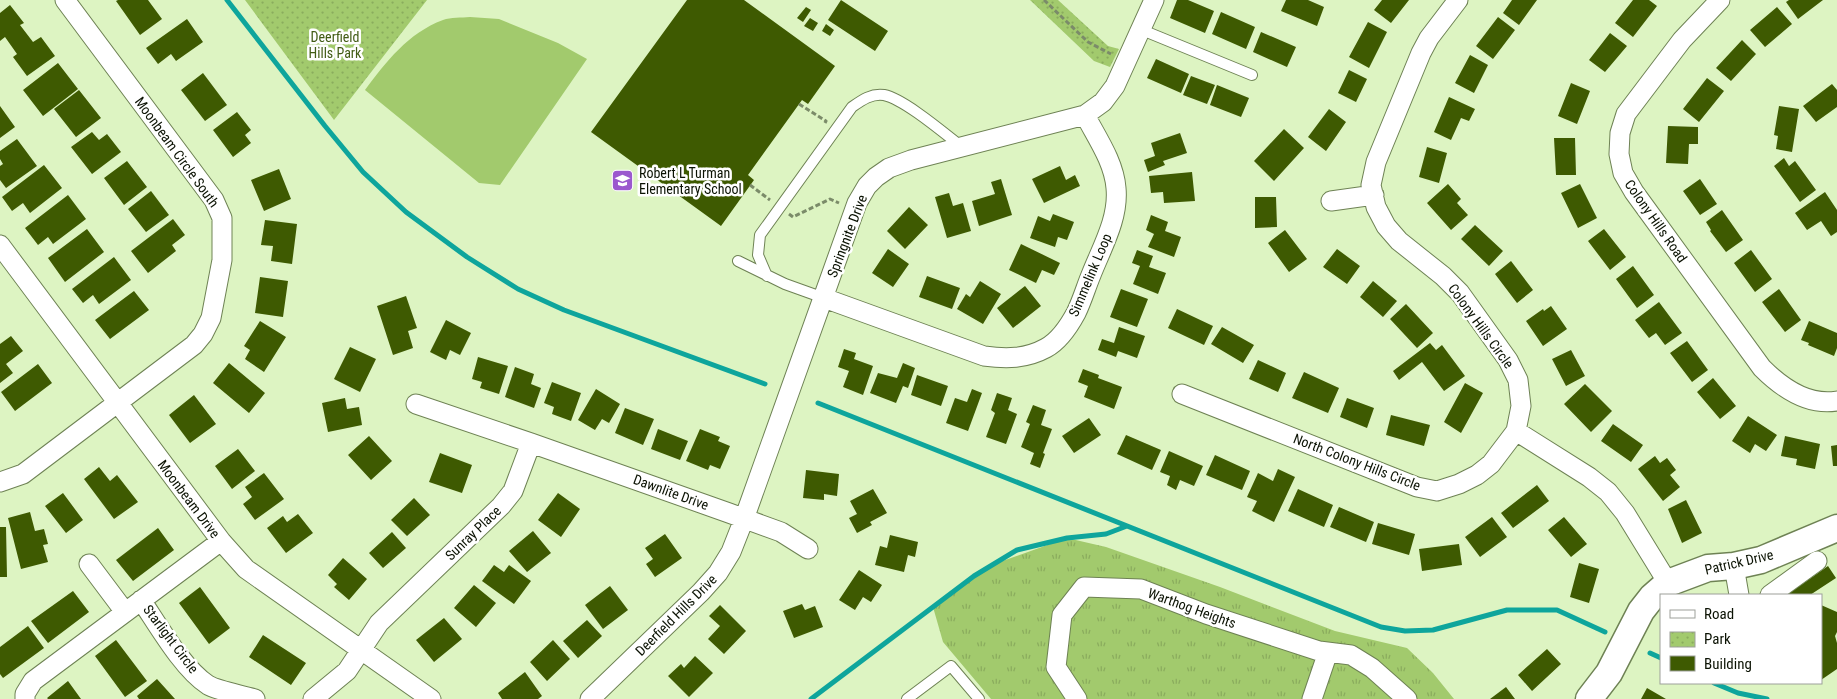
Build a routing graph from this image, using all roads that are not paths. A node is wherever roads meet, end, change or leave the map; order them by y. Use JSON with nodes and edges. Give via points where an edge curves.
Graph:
{"nodes":[{"id":1,"x":65,"y":0,"type":"edge"},
{"id":2,"x":1154,"y":0,"type":"edge"},
{"id":3,"x":1458,"y":0,"type":"edge"},
{"id":4,"x":1720,"y":0,"type":"edge"},
{"id":5,"x":1142,"y":30,"type":"junction"},
{"id":6,"x":1252,"y":75,"type":"dead end"},
{"id":7,"x":1085,"y":115,"type":"junction"},
{"id":8,"x":963,"y":147,"type":"junction"},
{"id":9,"x":1374,"y":196,"type":"junction"},
{"id":10,"x":1331,"y":201,"type":"dead end"},
{"id":11,"x":0,"y":245,"type":"edge"},
{"id":12,"x":738,"y":261,"type":"dead end"},
{"id":13,"x":766,"y":276,"type":"junction"},
{"id":14,"x":824,"y":298,"type":"junction"},
{"id":15,"x":1182,"y":394,"type":"dead end"},
{"id":16,"x":1837,"y":401,"type":"edge"},
{"id":17,"x":117,"y":403,"type":"junction"},
{"id":18,"x":416,"y":404,"type":"dead end"},
{"id":19,"x":1516,"y":431,"type":"junction"},
{"id":20,"x":531,"y":442,"type":"junction"},
{"id":21,"x":0,"y":482,"type":"edge"},
{"id":22,"x":744,"y":519,"type":"junction"},
{"id":23,"x":1837,"y":528,"type":"edge"},
{"id":24,"x":221,"y":541,"type":"junction"},
{"id":25,"x":808,"y":549,"type":"dead end"},
{"id":26,"x":1816,"y":561,"type":"dead end"},
{"id":27,"x":89,"y":564,"type":"dead end"},
{"id":28,"x":1734,"y":566,"type":"junction"},
{"id":29,"x":1668,"y":583,"type":"junction"},
{"id":30,"x":1739,"y":594,"type":"edge"},
{"id":31,"x":1771,"y":594,"type":"edge"},
{"id":32,"x":141,"y":600,"type":"junction"},
{"id":33,"x":125,"y":612,"type":"junction"},
{"id":34,"x":361,"y":650,"type":"junction"},
{"id":35,"x":1328,"y":652,"type":"junction"},
{"id":36,"x":920,"y":690,"type":"junction"},
{"id":37,"x":26,"y":699,"type":"edge"},
{"id":38,"x":255,"y":699,"type":"edge"},
{"id":39,"x":314,"y":699,"type":"edge"},
{"id":40,"x":431,"y":699,"type":"edge"},
{"id":41,"x":590,"y":699,"type":"edge"},
{"id":42,"x":907,"y":699,"type":"edge"},
{"id":43,"x":926,"y":699,"type":"edge"},
{"id":44,"x":979,"y":699,"type":"edge"},
{"id":45,"x":1077,"y":699,"type":"edge"},
{"id":46,"x":1312,"y":699,"type":"edge"},
{"id":47,"x":1408,"y":699,"type":"edge"},
{"id":48,"x":1589,"y":699,"type":"edge"}],
"edges":[{"from":1,"to":17,"type":"street","name":"Moonbeam Circle South","via":[[214,200],[222,218],[222,260],[211,318],[204,334]]},
{"from":2,"to":5,"type":"street","name":"Springnite Drive"},
{"from":3,"to":9,"type":"street","name":"Colony Hills Circle","via":[[1421,53],[1376,162],[1371,185]]},
{"from":4,"to":16,"type":"street","name":"Colony Hills Road","via":[[1682,40],[1626,114],[1619,147],[1623,173],[1762,368],[1776,382],[1795,393],[1814,400]]},
{"from":5,"to":6,"type":"lane"},
{"from":5,"to":7,"type":"street","name":"Springnite Drive","via":[[1115,86],[1103,102]]},
{"from":7,"to":8,"type":"street","name":"Springnite Drive"},
{"from":7,"to":14,"type":"street","name":"Simmelink Loop","via":[[1112,167],[1117,205],[1076,313],[1048,347],[1027,356],[1006,359],[984,356]]},
{"from":8,"to":13,"type":"lane","via":[[899,100],[883,95],[867,97],[852,107],[760,235],[758,256]]},
{"from":8,"to":14,"type":"street","name":"Springnite Drive","via":[[889,168],[867,186],[857,203]]},
{"from":9,"to":10,"type":"street"},
{"from":9,"to":19,"type":"street","name":"Colony Hills Circle","via":[[1383,220],[1399,241],[1460,293],[1508,360],[1518,380],[1521,406]]},
{"from":11,"to":17,"type":"street","name":"Moonbeam Drive"},
{"from":12,"to":13,"type":"lane"},
{"from":13,"to":14,"type":"lane"},
{"from":14,"to":22,"type":"street","name":"Springnite Drive"},
{"from":15,"to":19,"type":"street","name":"North Colony Hills Circle","via":[[1417,487],[1437,491],[1477,475],[1491,464]]},
{"from":17,"to":21,"type":"street","name":"Moonbeam Circle South","via":[[23,474]]},
{"from":17,"to":24,"type":"street","name":"Moonbeam Drive"},
{"from":18,"to":20,"type":"street"},
{"from":19,"to":29,"type":"street","via":[[1608,492],[1625,513]]},
{"from":20,"to":22,"type":"street","name":"Dawnlite Drive"},
{"from":20,"to":34,"type":"street","name":"Sunray Place","via":[[513,490],[501,506],[378,623]]},
{"from":22,"to":25,"type":"street","name":"Dawnlite Drive","via":[[781,532]]},
{"from":22,"to":41,"type":"street","name":"Deerfield Hills Drive","via":[[731,552],[718,573]]},
{"from":23,"to":28,"type":"street","name":"Patrick Drive","via":[[1760,560]]},
{"from":24,"to":32,"type":"street","name":"Starlight Circle"},
{"from":24,"to":34,"type":"street","name":"Moonbeam Drive","via":[[246,568]]},
{"from":26,"to":31,"type":"street"},
{"from":27,"to":33,"type":"street"},
{"from":28,"to":29,"type":"street","name":"Patrick Drive","via":[[1708,568]]},
{"from":28,"to":30,"type":"street"},
{"from":29,"to":48,"type":"street","via":[[1641,611],[1609,674]]},
{"from":32,"to":33,"type":"street","name":"Starlight Circle"},
{"from":32,"to":38,"type":"street","name":"Starlight Circle","via":[[176,652],[208,685]]},
{"from":33,"to":37,"type":"street","name":"Starlight Circle","via":[[33,681],[25,694]]},
{"from":34,"to":39,"type":"street","name":"Sunray Place","via":[[347,671]]},
{"from":34,"to":40,"type":"street","name":"Moonbeam Drive"},
{"from":35,"to":45,"type":"street","name":"Warthog Heights","via":[[1206,614],[1141,589],[1084,587],[1062,615],[1056,667]]},
{"from":35,"to":46,"type":"street"},
{"from":35,"to":47,"type":"street","name":"Warthog Heights","via":[[1351,655],[1372,668]]},
{"from":36,"to":42,"type":"lane"},
{"from":36,"to":43,"type":"lane"},
{"from":36,"to":44,"type":"lane","via":[[951,666]]}]}
